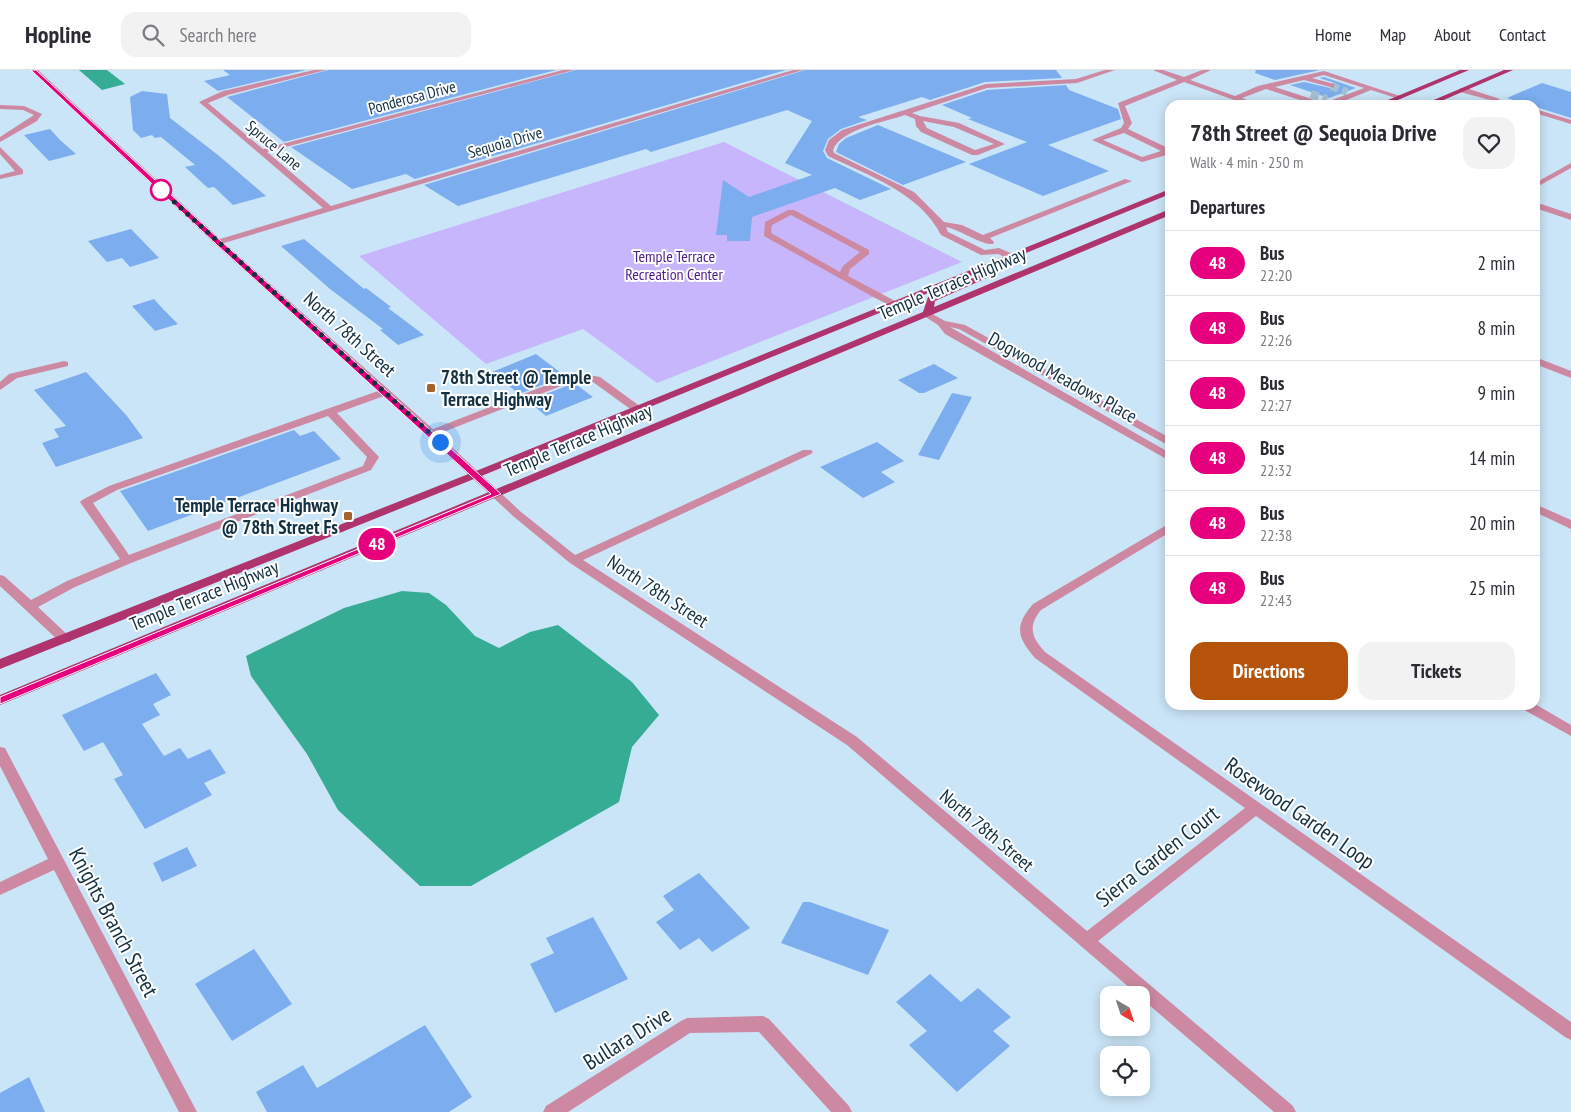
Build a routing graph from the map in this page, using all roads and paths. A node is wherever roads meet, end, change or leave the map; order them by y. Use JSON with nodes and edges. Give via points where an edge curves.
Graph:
{"nodes":[{"id":1,"x":34,"y":70,"type":"edge"},
{"id":2,"x":323,"y":70,"type":"edge"},
{"id":3,"x":571,"y":70,"type":"edge"},
{"id":4,"x":800,"y":70,"type":"edge"},
{"id":5,"x":1112,"y":70,"type":"edge"},
{"id":6,"x":1156,"y":70,"type":"edge"},
{"id":7,"x":1208,"y":70,"type":"edge"},
{"id":8,"x":1466,"y":70,"type":"edge"},
{"id":9,"x":1510,"y":70,"type":"edge"},
{"id":10,"x":1305,"y":78,"type":"junction"},
{"id":11,"x":1182,"y":79,"type":"junction"},
{"id":12,"x":1281,"y":84,"type":"junction"},
{"id":13,"x":1331,"y":86,"type":"tunnel mouth"},
{"id":14,"x":1268,"y":87,"type":"junction"},
{"id":15,"x":1371,"y":88,"type":"junction"},
{"id":16,"x":1463,"y":90,"type":"junction"},
{"id":17,"x":1311,"y":94,"type":"tunnel mouth"},
{"id":18,"x":1399,"y":97,"type":"junction"},
{"id":19,"x":1236,"y":98,"type":"junction"},
{"id":20,"x":1242,"y":100,"type":"edge"},
{"id":21,"x":1317,"y":100,"type":"tunnel mouth"},
{"id":22,"x":1335,"y":100,"type":"tunnel mouth"},
{"id":23,"x":1392,"y":100,"type":"edge"},
{"id":24,"x":1438,"y":100,"type":"edge"},
{"id":25,"x":1494,"y":100,"type":"edge"},
{"id":26,"x":0,"y":107,"type":"edge"},
{"id":27,"x":904,"y":112,"type":"junction"},
{"id":28,"x":1540,"y":113,"type":"edge"},
{"id":29,"x":918,"y":118,"type":"junction"},
{"id":30,"x":1571,"y":122,"type":"edge"},
{"id":31,"x":1124,"y":130,"type":"junction"},
{"id":32,"x":0,"y":140,"type":"edge"},
{"id":33,"x":0,"y":149,"type":"edge"},
{"id":34,"x":1165,"y":149,"type":"edge"},
{"id":35,"x":260,"y":152,"type":"junction"},
{"id":36,"x":1165,"y":152,"type":"edge"},
{"id":37,"x":1571,"y":165,"type":"edge"},
{"id":38,"x":0,"y":177,"type":"edge"},
{"id":39,"x":1128,"y":181,"type":"dead end"},
{"id":40,"x":1540,"y":183,"type":"edge"},
{"id":41,"x":1165,"y":193,"type":"edge"},
{"id":42,"x":1540,"y":207,"type":"edge"},
{"id":43,"x":328,"y":208,"type":"junction"},
{"id":44,"x":1165,"y":214,"type":"edge"},
{"id":45,"x":1571,"y":217,"type":"edge"},
{"id":46,"x":941,"y":224,"type":"junction"},
{"id":47,"x":983,"y":238,"type":"junction"},
{"id":48,"x":218,"y":242,"type":"junction"},
{"id":49,"x":999,"y":252,"type":"junction"},
{"id":50,"x":1010,"y":256,"type":"junction"},
{"id":51,"x":843,"y":277,"type":"junction"},
{"id":52,"x":894,"y":304,"type":"junction"},
{"id":53,"x":926,"y":314,"type":"junction"},
{"id":54,"x":942,"y":323,"type":"junction"},
{"id":55,"x":1540,"y":362,"type":"edge"},
{"id":56,"x":64,"y":364,"type":"dead end"},
{"id":57,"x":1571,"y":375,"type":"edge"},
{"id":58,"x":0,"y":386,"type":"edge"},
{"id":59,"x":386,"y":392,"type":"junction"},
{"id":60,"x":637,"y":409,"type":"junction"},
{"id":61,"x":1110,"y":409,"type":"junction"},
{"id":62,"x":330,"y":412,"type":"junction"},
{"id":63,"x":1096,"y":416,"type":"junction"},
{"id":64,"x":431,"y":433,"type":"junction"},
{"id":65,"x":1165,"y":439,"type":"edge"},
{"id":66,"x":807,"y":452,"type":"dead end"},
{"id":67,"x":1165,"y":455,"type":"edge"},
{"id":68,"x":475,"y":475,"type":"junction"},
{"id":69,"x":497,"y":494,"type":"junction"},
{"id":70,"x":1540,"y":510,"type":"edge"},
{"id":71,"x":1571,"y":525,"type":"edge"},
{"id":72,"x":1165,"y":529,"type":"edge"},
{"id":73,"x":127,"y":560,"type":"junction"},
{"id":74,"x":574,"y":560,"type":"junction"},
{"id":75,"x":0,"y":579,"type":"edge"},
{"id":76,"x":30,"y":606,"type":"junction"},
{"id":77,"x":65,"y":638,"type":"junction"},
{"id":78,"x":0,"y":664,"type":"edge"},
{"id":79,"x":0,"y":700,"type":"edge"},
{"id":80,"x":1535,"y":710,"type":"edge"},
{"id":81,"x":1571,"y":731,"type":"edge"},
{"id":82,"x":0,"y":752,"type":"edge"},
{"id":83,"x":1256,"y":808,"type":"junction"},
{"id":84,"x":57,"y":862,"type":"junction"},
{"id":85,"x":0,"y":890,"type":"edge"},
{"id":86,"x":1086,"y":940,"type":"junction"},
{"id":87,"x":1571,"y":1032,"type":"edge"},
{"id":88,"x":188,"y":1112,"type":"edge"},
{"id":89,"x":552,"y":1112,"type":"edge"},
{"id":90,"x":843,"y":1112,"type":"edge"},
{"id":91,"x":1287,"y":1112,"type":"edge"}],
"edges":[{"from":1,"to":48,"type":"street","name":"North 78th Street"},
{"from":2,"to":35,"type":"street","name":"Spruce Lane","via":[[226,93],[203,102]]},
{"from":3,"to":35,"type":"street","name":"Ponderosa Drive"},
{"from":4,"to":43,"type":"street","name":"Sequoia Drive"},
{"from":5,"to":27,"type":"street","via":[[1077,81],[993,84]]},
{"from":6,"to":11,"type":"street"},
{"from":7,"to":11,"type":"street"},
{"from":8,"to":18,"type":"main road"},
{"from":9,"to":16,"type":"main road"},
{"from":10,"to":12,"type":"street"},
{"from":10,"to":13,"type":"street"},
{"from":10,"to":15,"type":"street","via":[[1324,73]]},
{"from":11,"to":19,"type":"street"},
{"from":11,"to":31,"type":"street","via":[[1120,105],[1128,123]]},
{"from":12,"to":14,"type":"street"},
{"from":12,"to":17,"type":"street"},
{"from":14,"to":19,"type":"street"},
{"from":14,"to":21,"type":"street"},
{"from":15,"to":18,"type":"street"},
{"from":15,"to":22,"type":"street"},
{"from":16,"to":24,"type":"main road"},
{"from":16,"to":25,"type":"street"},
{"from":18,"to":23,"type":"main road"},
{"from":19,"to":20,"type":"street"},
{"from":26,"to":32,"type":"street","via":[[24,108],[38,114]]},
{"from":27,"to":29,"type":"street"},
{"from":27,"to":46,"type":"street","via":[[840,134],[829,150],[836,157],[912,194]]},
{"from":28,"to":30,"type":"street"},
{"from":29,"to":29,"type":"street","via":[[924,130],[975,154],[1001,144],[956,125]]},
{"from":31,"to":34,"type":"street"},
{"from":31,"to":36,"type":"street","via":[[1096,140],[1142,160]]},
{"from":33,"to":38,"type":"street","via":[[20,172]]},
{"from":35,"to":43,"type":"street","name":"Spruce Lane"},
{"from":37,"to":40,"type":"street"},
{"from":39,"to":47,"type":"street"},
{"from":41,"to":50,"type":"main road","name":"Temple Terrace Highway"},
{"from":42,"to":45,"type":"street"},
{"from":43,"to":48,"type":"street","name":"Sequoia Drive"},
{"from":44,"to":53,"type":"main road","name":"Temple Terrace Highway"},
{"from":46,"to":47,"type":"street","via":[[959,227]]},
{"from":46,"to":49,"type":"street","via":[[944,233],[984,253]]},
{"from":47,"to":49,"type":"street","via":[[1000,247]]},
{"from":48,"to":59,"type":"street","name":"North 78th Street"},
{"from":49,"to":50,"type":"street"},
{"from":50,"to":52,"type":"main road","name":"Temple Terrace Highway"},
{"from":50,"to":53,"type":"main road","via":[[1013,264],[931,299]]},
{"from":51,"to":51,"type":"street","via":[[767,234],[768,224],[791,212],[866,252],[846,268]]},
{"from":51,"to":52,"type":"street"},
{"from":52,"to":60,"type":"main road","name":"Temple Terrace Highway"},
{"from":53,"to":54,"type":"street","name":"Dogwood Meadows Place"},
{"from":53,"to":69,"type":"main road","name":"Temple Terrace Highway"},
{"from":54,"to":61,"type":"street","name":"Dogwood Meadows Place","via":[[962,327]]},
{"from":54,"to":63,"type":"street","name":"Dogwood Meadows Place","via":[[948,332]]},
{"from":55,"to":57,"type":"street"},
{"from":56,"to":58,"type":"street","via":[[13,376]]},
{"from":59,"to":62,"type":"street"},
{"from":59,"to":64,"type":"street","name":"North 78th Street"},
{"from":60,"to":64,"type":"street","via":[[596,379],[578,376]]},
{"from":60,"to":68,"type":"main road","name":"Temple Terrace Highway"},
{"from":61,"to":63,"type":"street"},
{"from":61,"to":65,"type":"street","name":"Dogwood Meadows Place"},
{"from":62,"to":73,"type":"street","via":[[113,488],[86,502]]},
{"from":62,"to":73,"type":"street","via":[[373,457],[367,468]]},
{"from":63,"to":67,"type":"street","name":"Dogwood Meadows Place"},
{"from":64,"to":68,"type":"street","name":"North 78th Street"},
{"from":66,"to":74,"type":"street"},
{"from":68,"to":69,"type":"street","name":"North 78th Street"},
{"from":68,"to":77,"type":"main road","name":"Temple Terrace Highway"},
{"from":69,"to":74,"type":"street","name":"North 78th Street"},
{"from":69,"to":79,"type":"main road","name":"Temple Terrace Highway"},
{"from":70,"to":71,"type":"street"},
{"from":72,"to":83,"type":"street","name":"Rosewood Garden Loop","via":[[1037,607],[1028,617],[1024,630],[1028,642],[1040,654]]},
{"from":73,"to":76,"type":"street","via":[[70,584]]},
{"from":74,"to":86,"type":"street","name":"North 78th Street","via":[[852,741]]},
{"from":75,"to":76,"type":"street"},
{"from":76,"to":77,"type":"street"},
{"from":77,"to":78,"type":"main road","name":"Temple Terrace Highway"},
{"from":80,"to":81,"type":"street"},
{"from":82,"to":84,"type":"street","name":"Knights Branch Street"},
{"from":83,"to":86,"type":"street","name":"Sierra Garden Court"},
{"from":83,"to":87,"type":"street","name":"Rosewood Garden Loop"},
{"from":84,"to":85,"type":"street"},
{"from":84,"to":88,"type":"street","name":"Knights Branch Street"},
{"from":86,"to":91,"type":"street","name":"North 78th Street"},
{"from":89,"to":90,"type":"street","name":"Bullara Drive","via":[[687,1026],[763,1024]]}]}
